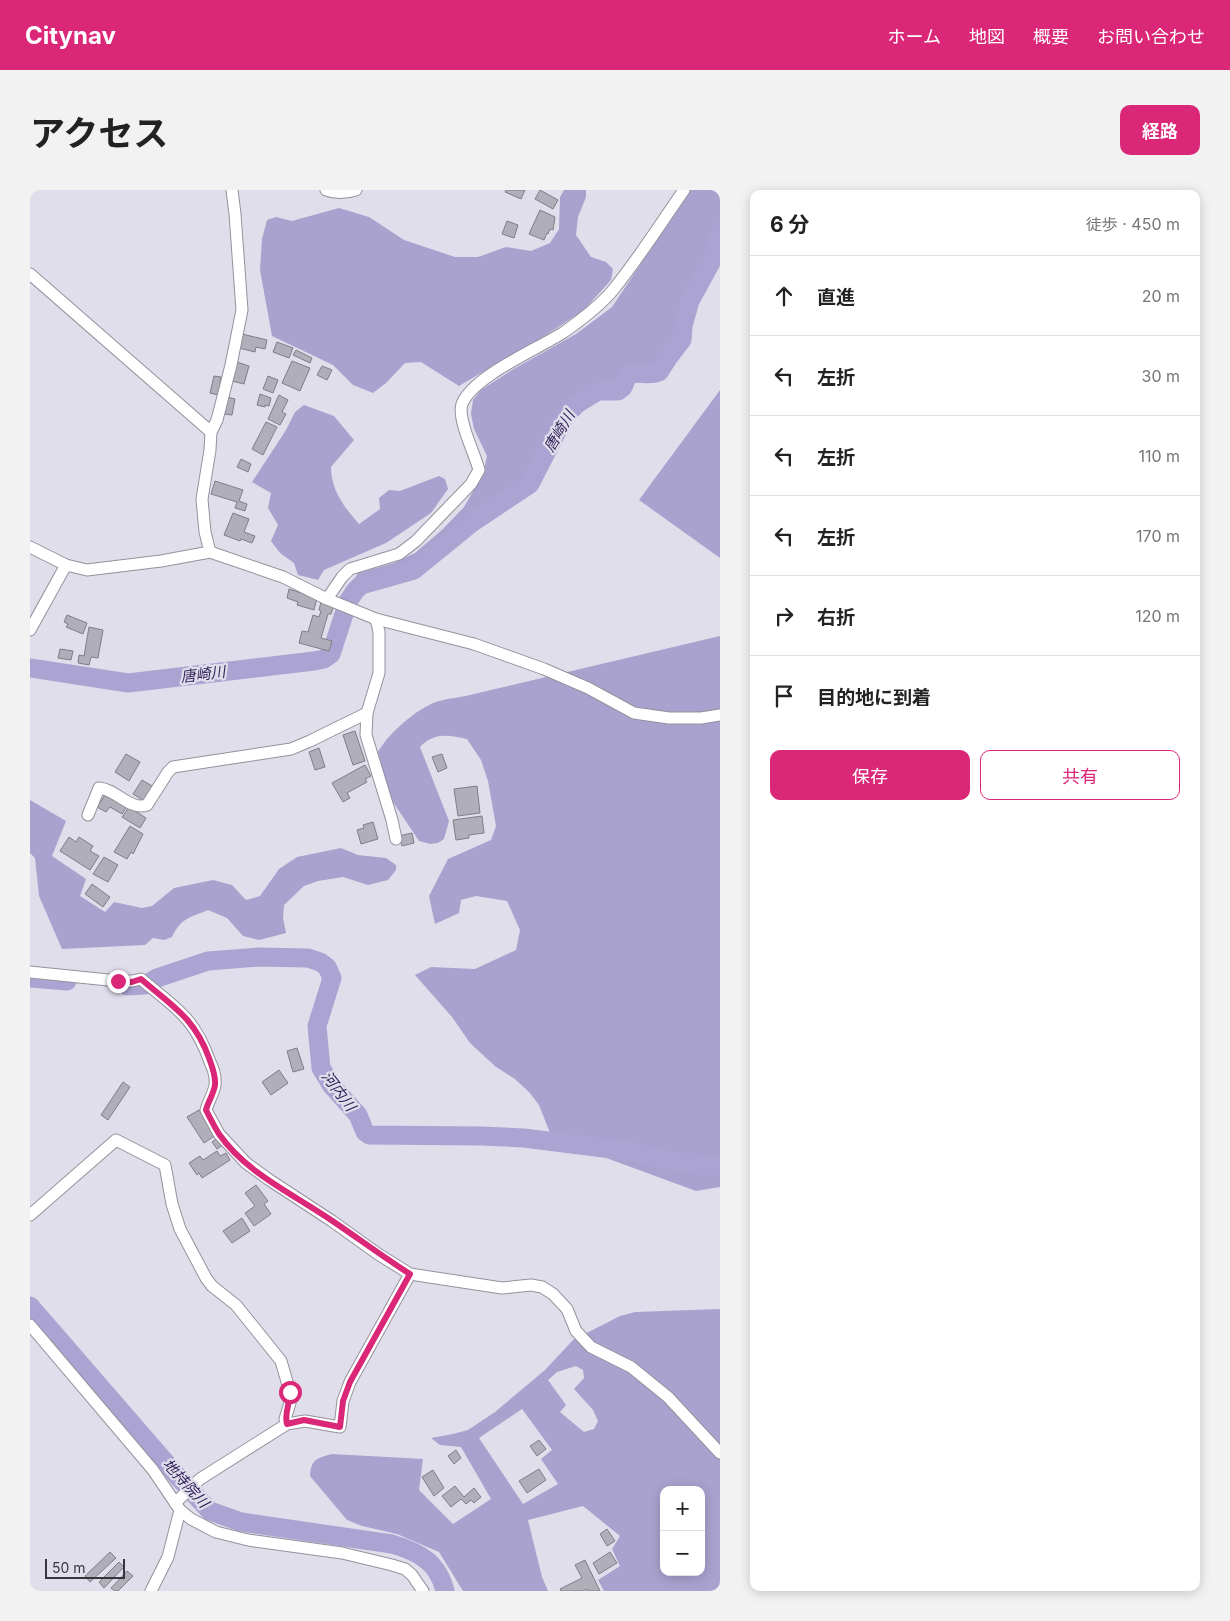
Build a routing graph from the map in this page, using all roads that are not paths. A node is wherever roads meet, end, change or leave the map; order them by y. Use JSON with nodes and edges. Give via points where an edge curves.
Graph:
{"nodes":[{"id":1,"x":232,"y":190,"type":"edge"},
{"id":2,"x":326,"y":190,"type":"edge"},
{"id":3,"x":356,"y":190,"type":"edge"},
{"id":4,"x":684,"y":190,"type":"edge"},
{"id":5,"x":30,"y":274,"type":"edge"},
{"id":6,"x":211,"y":432,"type":"junction"},
{"id":7,"x":30,"y":547,"type":"edge"},
{"id":8,"x":210,"y":552,"type":"junction"},
{"id":9,"x":66,"y":565,"type":"junction"},
{"id":10,"x":327,"y":599,"type":"junction"},
{"id":11,"x":376,"y":619,"type":"junction"},
{"id":12,"x":30,"y":630,"type":"edge"},
{"id":13,"x":367,"y":713,"type":"junction"},
{"id":14,"x":720,"y":716,"type":"edge"},
{"id":15,"x":88,"y":815,"type":"dead end"},
{"id":16,"x":396,"y":839,"type":"dead end"},
{"id":17,"x":30,"y":972,"type":"edge"},
{"id":18,"x":30,"y":1214,"type":"edge"},
{"id":19,"x":410,"y":1274,"type":"junction"},
{"id":20,"x":30,"y":1326,"type":"edge"},
{"id":21,"x":287,"y":1424,"type":"junction"},
{"id":22,"x":720,"y":1453,"type":"edge"},
{"id":23,"x":179,"y":1503,"type":"junction"},
{"id":24,"x":151,"y":1591,"type":"edge"},
{"id":25,"x":423,"y":1591,"type":"edge"}],
"edges":[{"from":1,"to":6,"type":"street","via":[[242,310],[232,365]]},
{"from":2,"to":3,"type":"street","via":[[332,193]]},
{"from":4,"to":10,"type":"street","via":[[612,291],[562,333],[481,381],[469,394],[462,405],[463,421],[479,470],[471,484],[416,541],[399,554],[350,569]]},
{"from":5,"to":6,"type":"street"},
{"from":6,"to":8,"type":"street","via":[[202,498]]},
{"from":7,"to":9,"type":"street"},
{"from":8,"to":9,"type":"street","via":[[87,570]]},
{"from":8,"to":10,"type":"street","via":[[283,576]]},
{"from":9,"to":12,"type":"street"},
{"from":10,"to":11,"type":"street"},
{"from":11,"to":13,"type":"street","via":[[379,673]]},
{"from":11,"to":14,"type":"street","via":[[474,644],[544,669],[634,712],[669,718]]},
{"from":13,"to":15,"type":"street","via":[[291,749],[173,767],[147,805],[141,808],[106,788],[100,788]]},
{"from":13,"to":16,"type":"street","via":[[366,735]]},
{"from":17,"to":19,"type":"street","via":[[132,982],[141,979],[183,1014],[198,1034],[214,1071],[215,1085],[206,1110],[219,1134],[246,1163]]},
{"from":18,"to":21,"type":"street","via":[[116,1140],[165,1165],[180,1229],[206,1278],[236,1305],[280,1361],[290,1392]]},
{"from":19,"to":21,"type":"street","via":[[350,1382],[343,1401],[340,1427],[304,1420]]},
{"from":19,"to":22,"type":"street","via":[[502,1288],[542,1287],[567,1309],[576,1331],[591,1347],[631,1367],[668,1397]]},
{"from":20,"to":23,"type":"street"},
{"from":21,"to":23,"type":"street","via":[[200,1479]]},
{"from":23,"to":24,"type":"street","via":[[168,1557]]},
{"from":23,"to":25,"type":"street","via":[[191,1519],[216,1532],[342,1553],[392,1565],[405,1569]]}]}
